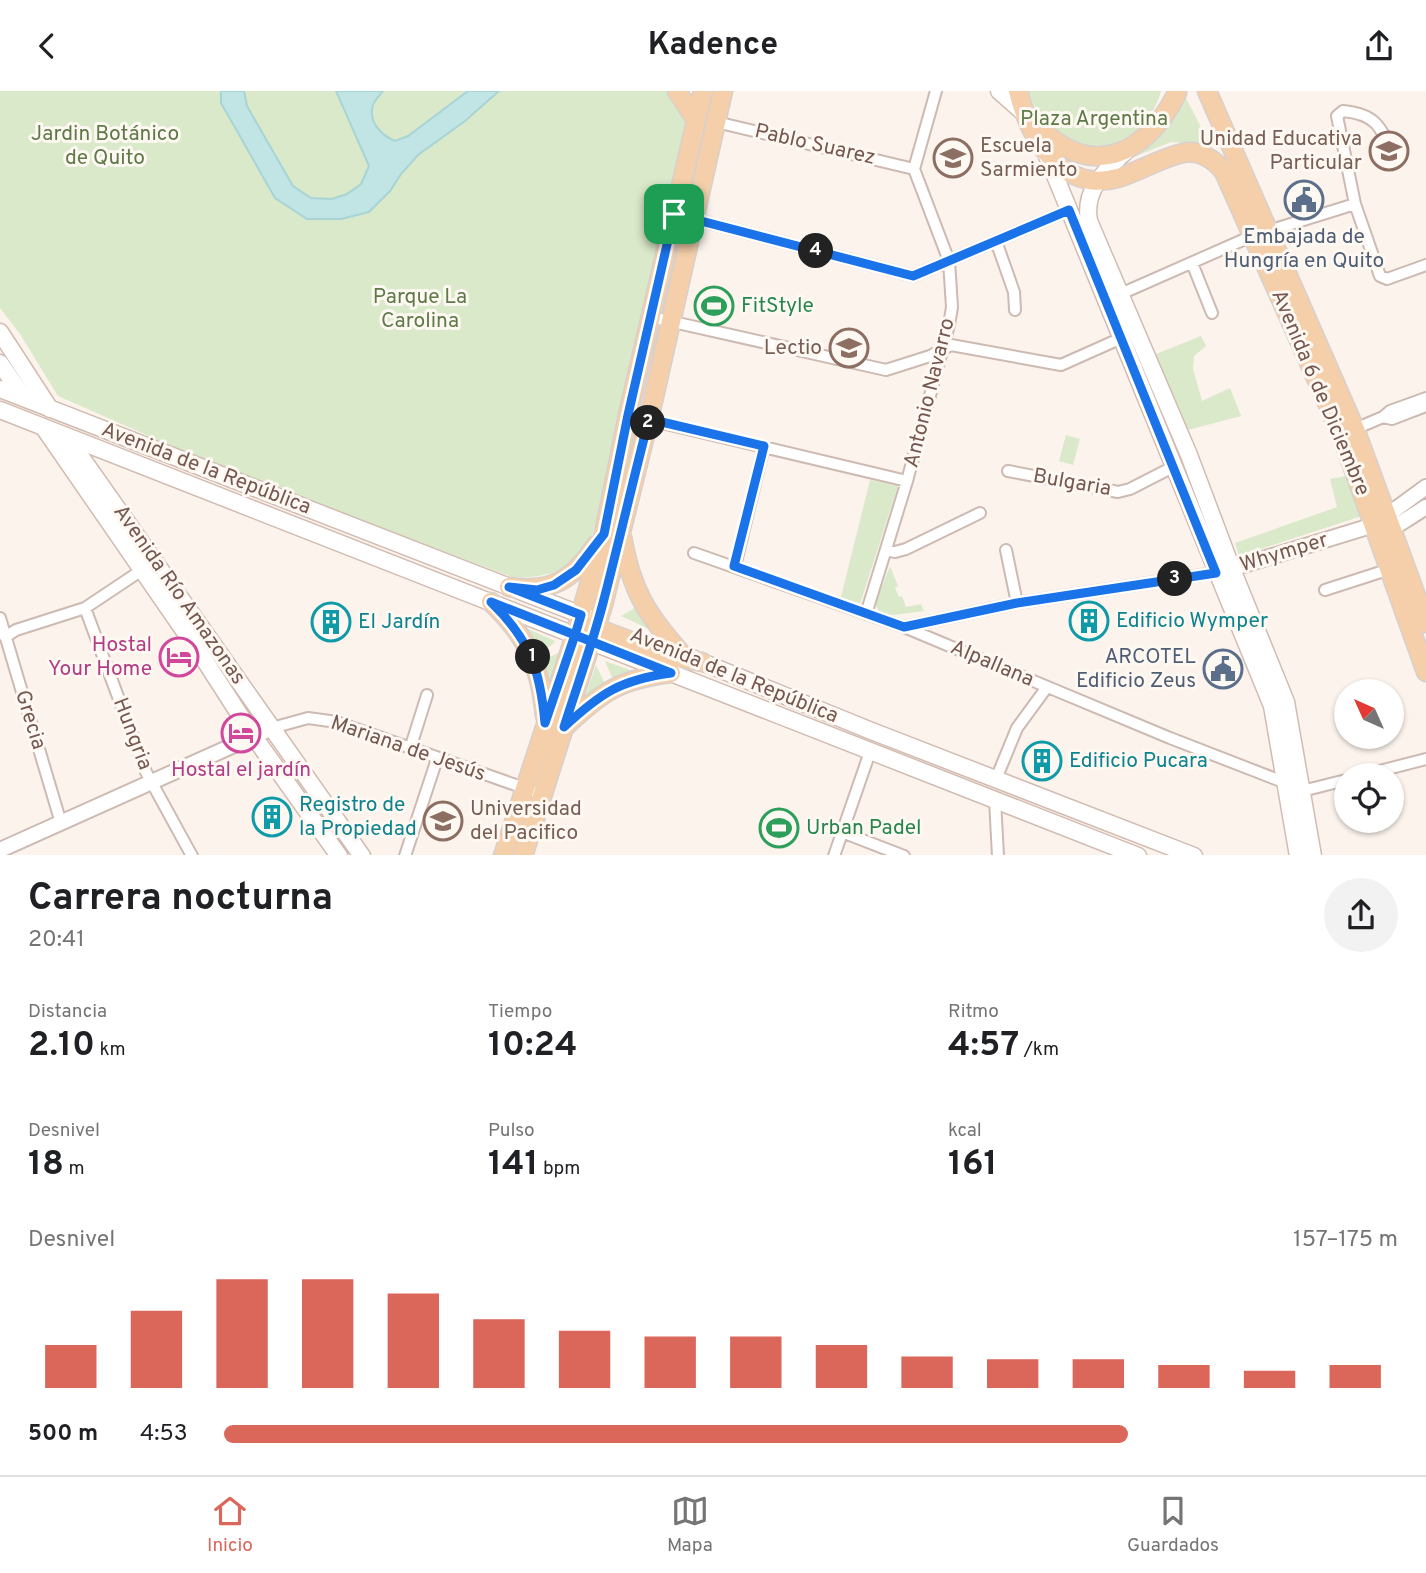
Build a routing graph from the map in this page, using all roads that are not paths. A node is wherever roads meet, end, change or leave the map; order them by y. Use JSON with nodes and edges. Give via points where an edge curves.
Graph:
{"nodes":[{"id":1,"x":677,"y":91,"type":"edge"},
{"id":2,"x":703,"y":91,"type":"edge"},
{"id":3,"x":723,"y":91,"type":"edge"},
{"id":4,"x":936,"y":91,"type":"edge"},
{"id":5,"x":999,"y":91,"type":"edge"},
{"id":6,"x":1018,"y":91,"type":"edge"},
{"id":7,"x":1177,"y":93,"type":"edge"},
{"id":8,"x":1214,"y":93,"type":"edge"},
{"id":9,"x":1024,"y":113,"type":"junction"},
{"id":10,"x":695,"y":120,"type":"junction"},
{"id":11,"x":716,"y":122,"type":"junction"},
{"id":12,"x":1130,"y":148,"type":"junction"},
{"id":13,"x":1392,"y":154,"type":"dead end"},
{"id":14,"x":1047,"y":156,"type":"junction"},
{"id":15,"x":914,"y":169,"type":"junction"},
{"id":16,"x":1097,"y":180,"type":"junction"},
{"id":17,"x":1354,"y":204,"type":"junction"},
{"id":18,"x":1069,"y":210,"type":"junction"},
{"id":19,"x":674,"y":214,"type":"junction"},
{"id":20,"x":694,"y":219,"type":"junction"},
{"id":21,"x":1260,"y":234,"type":"junction"},
{"id":22,"x":996,"y":241,"type":"junction"},
{"id":23,"x":949,"y":261,"type":"junction"},
{"id":24,"x":1192,"y":263,"type":"junction"},
{"id":25,"x":1426,"y":265,"type":"edge"},
{"id":26,"x":1113,"y":297,"type":"junction"},
{"id":27,"x":1015,"y":310,"type":"dead end"},
{"id":28,"x":1212,"y":313,"type":"dead end"},
{"id":29,"x":651,"y":317,"type":"junction"},
{"id":30,"x":670,"y":321,"type":"junction"},
{"id":31,"x":1136,"y":331,"type":"junction"},
{"id":32,"x":0,"y":333,"type":"edge"},
{"id":33,"x":1120,"y":338,"type":"junction"},
{"id":34,"x":942,"y":349,"type":"junction"},
{"id":35,"x":0,"y":363,"type":"edge"},
{"id":36,"x":0,"y":389,"type":"edge"},
{"id":37,"x":23,"y":397,"type":"junction"},
{"id":38,"x":1426,"y":398,"type":"edge"},
{"id":39,"x":1426,"y":406,"type":"edge"},
{"id":40,"x":49,"y":408,"type":"junction"},
{"id":41,"x":0,"y":410,"type":"edge"},
{"id":42,"x":628,"y":415,"type":"junction"},
{"id":43,"x":1383,"y":417,"type":"junction"},
{"id":44,"x":649,"y":419,"type":"junction"},
{"id":45,"x":43,"y":427,"type":"junction"},
{"id":46,"x":1355,"y":429,"type":"junction"},
{"id":47,"x":67,"y":436,"type":"junction"},
{"id":48,"x":764,"y":446,"type":"junction"},
{"id":49,"x":121,"y":457,"type":"junction"},
{"id":50,"x":1173,"y":467,"type":"junction"},
{"id":51,"x":1008,"y":471,"type":"dead end"},
{"id":52,"x":907,"y":481,"type":"junction"},
{"id":53,"x":1426,"y":487,"type":"edge"},
{"id":54,"x":104,"y":489,"type":"junction"},
{"id":55,"x":1426,"y":507,"type":"edge"},
{"id":56,"x":980,"y":513,"type":"dead end"},
{"id":57,"x":1385,"y":523,"type":"junction"},
{"id":58,"x":612,"y":531,"type":"junction"},
{"id":59,"x":886,"y":550,"type":"junction"},
{"id":60,"x":1006,"y":550,"type":"dead end"},
{"id":61,"x":695,"y":553,"type":"dead end"},
{"id":62,"x":734,"y":566,"type":"junction"},
{"id":63,"x":1232,"y":569,"type":"junction"},
{"id":64,"x":1390,"y":569,"type":"junction"},
{"id":65,"x":142,"y":570,"type":"junction"},
{"id":66,"x":1216,"y":573,"type":"junction"},
{"id":67,"x":509,"y":587,"type":"junction"},
{"id":68,"x":1325,"y":590,"type":"dead end"},
{"id":69,"x":491,"y":602,"type":"junction"},
{"id":70,"x":1017,"y":603,"type":"junction"},
{"id":71,"x":85,"y":608,"type":"junction"},
{"id":72,"x":866,"y":614,"type":"junction"},
{"id":73,"x":0,"y":618,"type":"edge"},
{"id":74,"x":1426,"y":623,"type":"edge"},
{"id":75,"x":904,"y":627,"type":"junction"},
{"id":76,"x":588,"y":628,"type":"junction"},
{"id":77,"x":5,"y":637,"type":"junction"},
{"id":78,"x":681,"y":653,"type":"junction"},
{"id":79,"x":702,"y":662,"type":"junction"},
{"id":80,"x":1426,"y":672,"type":"edge"},
{"id":81,"x":671,"y":673,"type":"junction"},
{"id":82,"x":1047,"y":687,"type":"junction"},
{"id":83,"x":427,"y":695,"type":"dead end"},
{"id":84,"x":545,"y":723,"type":"junction"},
{"id":85,"x":564,"y":727,"type":"junction"},
{"id":86,"x":272,"y":728,"type":"junction"},
{"id":87,"x":253,"y":736,"type":"junction"},
{"id":88,"x":411,"y":749,"type":"junction"},
{"id":89,"x":870,"y":752,"type":"junction"},
{"id":90,"x":437,"y":759,"type":"junction"},
{"id":91,"x":1426,"y":759,"type":"edge"},
{"id":92,"x":1404,"y":765,"type":"edge"},
{"id":93,"x":996,"y":779,"type":"junction"},
{"id":94,"x":152,"y":783,"type":"junction"},
{"id":95,"x":1286,"y":783,"type":"junction"},
{"id":96,"x":1334,"y":783,"type":"edge"},
{"id":97,"x":525,"y":789,"type":"junction"},
{"id":98,"x":1302,"y":791,"type":"junction"},
{"id":99,"x":544,"y":795,"type":"junction"},
{"id":100,"x":995,"y":800,"type":"junction"},
{"id":101,"x":61,"y":823,"type":"junction"},
{"id":102,"x":842,"y":832,"type":"junction"},
{"id":103,"x":0,"y":850,"type":"edge"},
{"id":104,"x":189,"y":855,"type":"edge"},
{"id":105,"x":338,"y":855,"type":"edge"},
{"id":106,"x":361,"y":855,"type":"edge"},
{"id":107,"x":405,"y":855,"type":"edge"},
{"id":108,"x":503,"y":855,"type":"edge"},
{"id":109,"x":523,"y":855,"type":"edge"},
{"id":110,"x":834,"y":855,"type":"edge"},
{"id":111,"x":901,"y":855,"type":"edge"},
{"id":112,"x":998,"y":855,"type":"edge"},
{"id":113,"x":1135,"y":855,"type":"edge"},
{"id":114,"x":1191,"y":855,"type":"edge"},
{"id":115,"x":1298,"y":855,"type":"edge"},
{"id":116,"x":1312,"y":855,"type":"edge"}],
"edges":[{"from":1,"to":10,"type":"main road"},
{"from":2,"to":10,"type":"main road"},
{"from":3,"to":11,"type":"main road"},
{"from":4,"to":15,"type":"street"},
{"from":5,"to":9,"type":"main road"},
{"from":6,"to":9,"type":"main road","name":"Avenida 6 de Diciembre"},
{"from":7,"to":12,"type":"main road","via":[[1156,126]]},
{"from":8,"to":21,"type":"main road","name":"Avenida 6 de Diciembre"},
{"from":9,"to":12,"type":"main road","via":[[1055,143],[1080,154],[1104,156]]},
{"from":9,"to":14,"type":"main road","name":"Avenida 6 de Diciembre"},
{"from":10,"to":19,"type":"main road"},
{"from":11,"to":15,"type":"street","name":"Pablo Suarez"},
{"from":11,"to":20,"type":"main road"},
{"from":12,"to":16,"type":"main road"},
{"from":13,"to":17,"type":"street","via":[[1383,130],[1362,113],[1343,111],[1337,116]]},
{"from":14,"to":16,"type":"main road","name":"Avenida 6 de Diciembre","via":[[1078,177]]},
{"from":14,"to":18,"type":"main road"},
{"from":15,"to":23,"type":"street","name":"Antonio Navarro"},
{"from":16,"to":21,"type":"main road","name":"Avenida 6 de Diciembre","via":[[1119,178],[1184,153],[1201,154],[1218,163]]},
{"from":16,"to":26,"type":"main road","via":[[1087,211]]},
{"from":17,"to":21,"type":"street"},
{"from":17,"to":25,"type":"street","via":[[1380,276],[1387,279]]},
{"from":18,"to":22,"type":"street"},
{"from":18,"to":26,"type":"main road"},
{"from":19,"to":20,"type":"street"},
{"from":19,"to":29,"type":"main road"},
{"from":20,"to":23,"type":"street","via":[[913,276]]},
{"from":20,"to":30,"type":"main road"},
{"from":21,"to":24,"type":"street"},
{"from":21,"to":46,"type":"main road","name":"Avenida 6 de Diciembre"},
{"from":21,"to":57,"type":"main road","name":"Avenida 6 de Diciembre","via":[[1341,434]]},
{"from":22,"to":23,"type":"street"},
{"from":22,"to":27,"type":"street","via":[[1014,292]]},
{"from":23,"to":34,"type":"street","name":"Antonio Navarro","via":[[952,307]]},
{"from":24,"to":26,"type":"street"},
{"from":24,"to":28,"type":"street"},
{"from":26,"to":31,"type":"main road"},
{"from":26,"to":33,"type":"main road"},
{"from":29,"to":30,"type":"street"},
{"from":29,"to":42,"type":"main road"},
{"from":30,"to":34,"type":"street","via":[[886,370]]},
{"from":30,"to":44,"type":"main road"},
{"from":31,"to":33,"type":"street"},
{"from":31,"to":63,"type":"main road"},
{"from":32,"to":40,"type":"main road","name":"Avenida Río Amazonas"},
{"from":33,"to":34,"type":"street","via":[[1061,365],[951,345]]},
{"from":33,"to":50,"type":"main road"},
{"from":34,"to":52,"type":"street","name":"Antonio Navarro"},
{"from":35,"to":37,"type":"main road","name":"Avenida Río Amazonas"},
{"from":36,"to":37,"type":"main road","name":"Avenida de la República"},
{"from":37,"to":40,"type":"main road","name":"Avenida de la República"},
{"from":37,"to":45,"type":"main road","name":"Avenida Río Amazonas"},
{"from":38,"to":43,"type":"street"},
{"from":39,"to":43,"type":"street","via":[[1392,419]]},
{"from":40,"to":47,"type":"main road","name":"Avenida Río Amazonas"},
{"from":40,"to":67,"type":"main road","name":"Avenida de la República"},
{"from":41,"to":45,"type":"main road","name":"Avenida de la República"},
{"from":42,"to":44,"type":"street"},
{"from":42,"to":58,"type":"main road"},
{"from":43,"to":46,"type":"street"},
{"from":44,"to":48,"type":"street"},
{"from":44,"to":58,"type":"main road"},
{"from":45,"to":47,"type":"main road","name":"Avenida de la República"},
{"from":45,"to":65,"type":"main road","name":"Avenida Río Amazonas"},
{"from":46,"to":57,"type":"main road","name":"Avenida 6 de Diciembre"},
{"from":47,"to":49,"type":"main road","name":"Avenida de la República"},
{"from":47,"to":54,"type":"main road","name":"Avenida Río Amazonas"},
{"from":48,"to":52,"type":"street"},
{"from":48,"to":62,"type":"street"},
{"from":49,"to":54,"type":"main road","via":[[104,467]]},
{"from":49,"to":69,"type":"main road","name":"Avenida de la República"},
{"from":50,"to":51,"type":"street","name":"Bulgaria","via":[[1118,492]]},
{"from":50,"to":66,"type":"main road"},
{"from":52,"to":59,"type":"street","name":"Antonio Navarro"},
{"from":53,"to":57,"type":"street","name":"Whymper"},
{"from":54,"to":86,"type":"main road","name":"Avenida Río Amazonas"},
{"from":55,"to":57,"type":"street","name":"Whymper"},
{"from":56,"to":59,"type":"street","via":[[906,549]]},
{"from":57,"to":63,"type":"street","name":"Whymper"},
{"from":57,"to":64,"type":"main road","name":"Avenida 6 de Diciembre"},
{"from":57,"to":74,"type":"main road","name":"Avenida 6 de Diciembre"},
{"from":58,"to":67,"type":"main road","via":[[576,570],[554,585],[537,590]]},
{"from":58,"to":76,"type":"main road"},
{"from":58,"to":78,"type":"main road","via":[[634,586],[655,623]]},
{"from":59,"to":72,"type":"street","name":"Antonio Navarro"},
{"from":60,"to":70,"type":"street"},
{"from":61,"to":62,"type":"street","name":"Alpallana"},
{"from":62,"to":72,"type":"street","name":"Alpallana"},
{"from":63,"to":66,"type":"street","name":"Whymper"},
{"from":63,"to":98,"type":"main road","via":[[1286,702]]},
{"from":64,"to":68,"type":"street"},
{"from":64,"to":80,"type":"main road","name":"Avenida 6 de Diciembre"},
{"from":65,"to":71,"type":"street"},
{"from":65,"to":87,"type":"main road","name":"Avenida Río Amazonas"},
{"from":66,"to":70,"type":"street","name":"Whymper"},
{"from":66,"to":95,"type":"main road","via":[[1272,706]]},
{"from":67,"to":76,"type":"main road","name":"Avenida de la República"},
{"from":69,"to":76,"type":"main road","name":"Avenida de la República"},
{"from":69,"to":84,"type":"main road","via":[[532,656],[542,689]]},
{"from":70,"to":75,"type":"street","name":"Whymper"},
{"from":71,"to":77,"type":"street"},
{"from":71,"to":94,"type":"street","name":"Hungria"},
{"from":72,"to":75,"type":"street","name":"Alpallana"},
{"from":73,"to":77,"type":"street","name":"Grecia"},
{"from":75,"to":82,"type":"street","name":"Alpallana"},
{"from":76,"to":78,"type":"main road","name":"Avenida de la República"},
{"from":76,"to":79,"type":"main road"},
{"from":76,"to":81,"type":"main road","name":"Avenida de la República"},
{"from":76,"to":84,"type":"main road"},
{"from":76,"to":85,"type":"main road"},
{"from":77,"to":101,"type":"street","name":"Grecia"},
{"from":78,"to":79,"type":"main road","name":"Avenida de la República"},
{"from":79,"to":93,"type":"main road","name":"Avenida de la República"},
{"from":81,"to":85,"type":"main road","via":[[614,688]]},
{"from":81,"to":89,"type":"main road","name":"Avenida de la República"},
{"from":82,"to":93,"type":"street","via":[[1014,734]]},
{"from":82,"to":95,"type":"street","name":"Alpallana"},
{"from":83,"to":88,"type":"street"},
{"from":84,"to":97,"type":"main road"},
{"from":85,"to":99,"type":"main road"},
{"from":86,"to":87,"type":"street"},
{"from":86,"to":88,"type":"street","name":"Mariana de Jesús","via":[[295,720],[322,719]]},
{"from":86,"to":106,"type":"main road","name":"Avenida Río Amazonas"},
{"from":87,"to":94,"type":"street"},
{"from":87,"to":105,"type":"main road","name":"Avenida Río Amazonas"},
{"from":88,"to":90,"type":"street","name":"Mariana de Jesús"},
{"from":89,"to":100,"type":"main road","name":"Avenida de la República"},
{"from":89,"to":102,"type":"street"},
{"from":90,"to":97,"type":"street","name":"Mariana de Jesús"},
{"from":90,"to":107,"type":"street"},
{"from":91,"to":92,"type":"street"},
{"from":93,"to":114,"type":"main road","name":"Avenida de la República"},
{"from":94,"to":101,"type":"street"},
{"from":94,"to":104,"type":"street","name":"Hungria"},
{"from":95,"to":115,"type":"main road"},
{"from":96,"to":98,"type":"street"},
{"from":97,"to":99,"type":"street","name":"Mariana de Jesús"},
{"from":97,"to":108,"type":"main road"},
{"from":98,"to":116,"type":"main road"},
{"from":99,"to":109,"type":"main road"},
{"from":100,"to":112,"type":"street"},
{"from":100,"to":113,"type":"main road","name":"Avenida de la República"},
{"from":101,"to":103,"type":"street"},
{"from":102,"to":110,"type":"street"},
{"from":102,"to":111,"type":"street"}]}
